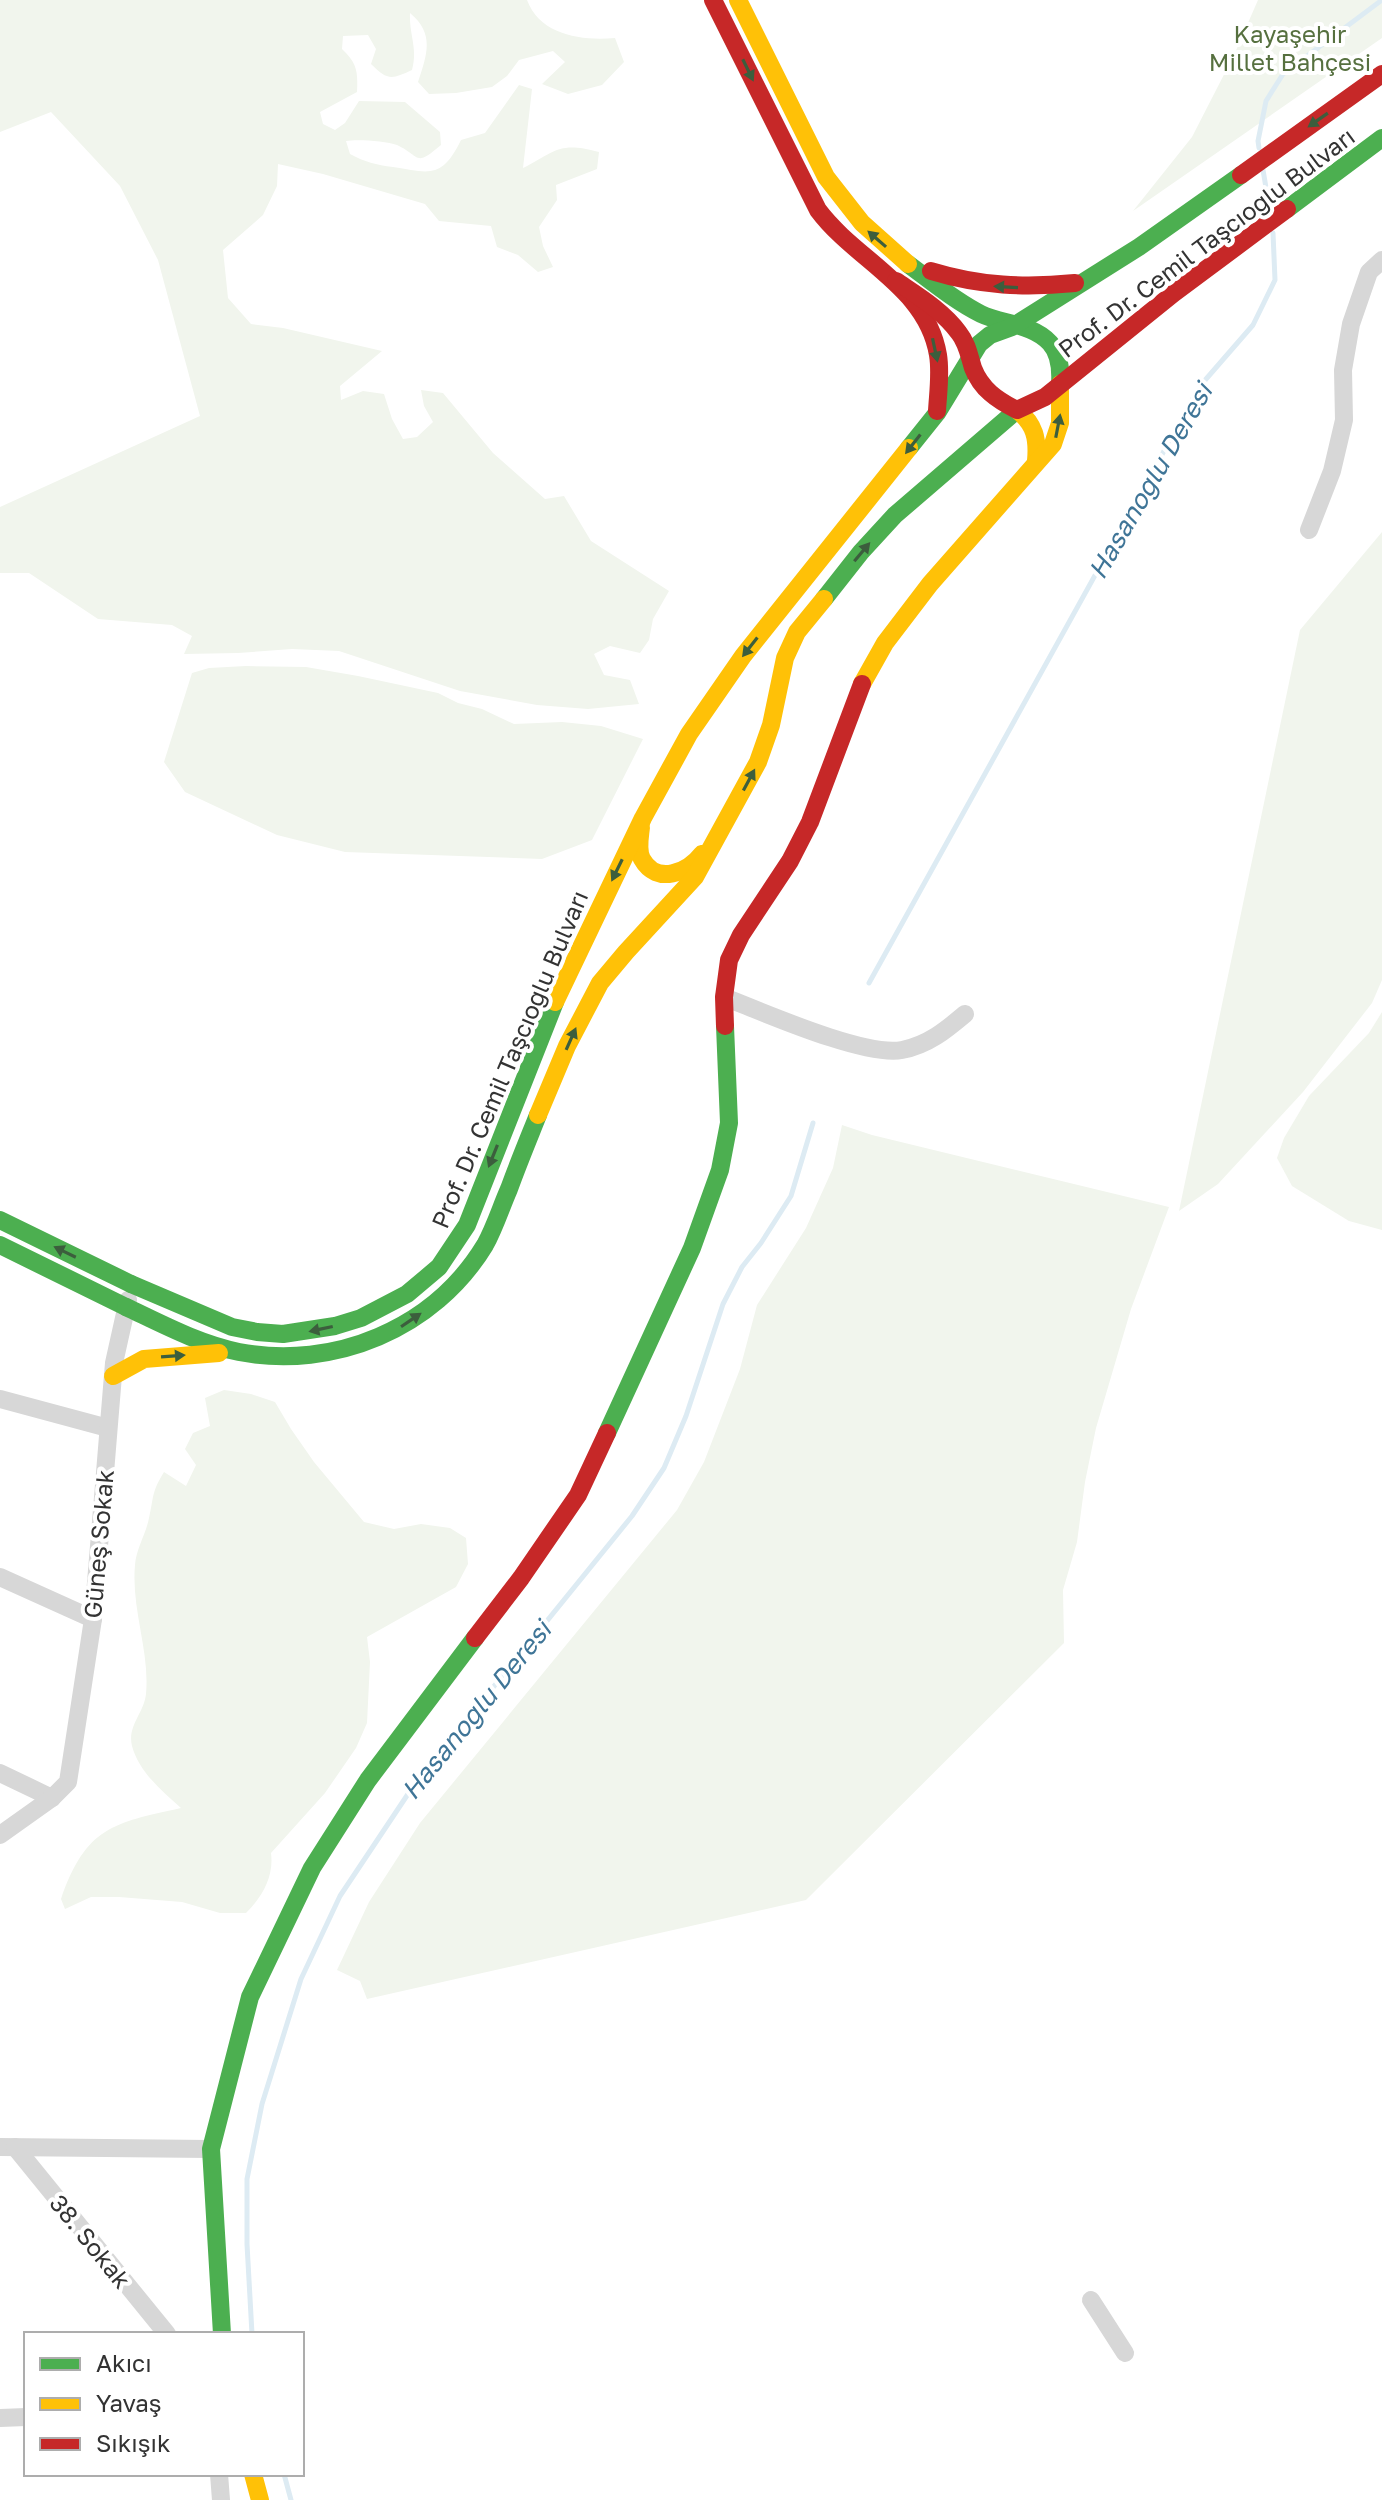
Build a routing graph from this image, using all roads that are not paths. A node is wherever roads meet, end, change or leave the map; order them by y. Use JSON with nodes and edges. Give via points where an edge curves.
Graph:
{"nodes":[{"id":1,"x":713,"y":0,"type":"edge"},
{"id":2,"x":738,"y":0,"type":"edge"},
{"id":3,"x":1382,"y":74,"type":"edge"},
{"id":4,"x":1382,"y":138,"type":"edge"},
{"id":5,"x":1382,"y":260,"type":"edge"},
{"id":6,"x":906,"y":263,"type":"junction"},
{"id":7,"x":896,"y":281,"type":"junction"},
{"id":8,"x":1083,"y":282,"type":"junction"},
{"id":9,"x":1012,"y":327,"type":"junction"},
{"id":10,"x":973,"y":357,"type":"junction"},
{"id":11,"x":1060,"y":384,"type":"junction"},
{"id":12,"x":1017,"y":410,"type":"junction"},
{"id":13,"x":937,"y":413,"type":"junction"},
{"id":14,"x":1036,"y":461,"type":"junction"},
{"id":15,"x":1309,"y":530,"type":"dead end"},
{"id":16,"x":733,"y":809,"type":"junction"},
{"id":17,"x":643,"y":818,"type":"junction"},
{"id":18,"x":724,"y":997,"type":"junction"},
{"id":19,"x":965,"y":1014,"type":"dead end"},
{"id":20,"x":0,"y":1220,"type":"edge"},
{"id":21,"x":0,"y":1245,"type":"edge"},
{"id":22,"x":131,"y":1284,"type":"junction"},
{"id":23,"x":126,"y":1307,"type":"junction"},
{"id":24,"x":239,"y":1352,"type":"junction"},
{"id":25,"x":113,"y":1376,"type":"junction"},
{"id":26,"x":0,"y":1399,"type":"edge"},
{"id":27,"x":108,"y":1428,"type":"junction"},
{"id":28,"x":0,"y":1577,"type":"edge"},
{"id":29,"x":93,"y":1619,"type":"junction"},
{"id":30,"x":0,"y":1773,"type":"edge"},
{"id":31,"x":52,"y":1798,"type":"junction"},
{"id":32,"x":0,"y":1835,"type":"edge"},
{"id":33,"x":8,"y":2147,"type":"edge"},
{"id":34,"x":211,"y":2149,"type":"junction"},
{"id":35,"x":1091,"y":2300,"type":"dead end"},
{"id":36,"x":165,"y":2332,"type":"edge"},
{"id":37,"x":222,"y":2332,"type":"edge"},
{"id":38,"x":1125,"y":2353,"type":"dead end"},
{"id":39,"x":24,"y":2417,"type":"edge"},
{"id":40,"x":0,"y":2418,"type":"edge"},
{"id":41,"x":219,"y":2476,"type":"edge"},
{"id":42,"x":254,"y":2476,"type":"edge"},
{"id":43,"x":221,"y":2500,"type":"edge"},
{"id":44,"x":260,"y":2500,"type":"edge"}],
"edges":[{"from":1,"to":7,"type":"main road","one_way":true,"via":[[818,210],[844,240]]},
{"from":6,"to":2,"type":"main road","one_way":true,"via":[[839,198]]},
{"from":3,"to":8,"type":"main road","name":"Prof. Dr. Cemil Taşcıoğlu Bulvarı","one_way":true},
{"from":4,"to":11,"type":"main road","name":"Prof. Dr. Cemil Taşcıoğlu Bulvarı"},
{"from":5,"to":15,"type":"street","via":[[1369,272],[1351,324],[1343,370],[1344,420],[1332,471]]},
{"from":8,"to":6,"type":"main road","one_way":true,"via":[[996,287]]},
{"from":6,"to":9,"type":"main road","via":[[963,303]]},
{"from":7,"to":10,"type":"main road","via":[[936,309]]},
{"from":7,"to":13,"type":"main road","one_way":true,"via":[[918,307],[936,349]]},
{"from":8,"to":9,"type":"main road","name":"Prof. Dr. Cemil Taşcıoğlu Bulvarı"},
{"from":9,"to":10,"type":"main road","via":[[990,335]]},
{"from":9,"to":11,"type":"main road","via":[[1027,328],[1050,343],[1058,355]]},
{"from":10,"to":12,"type":"main road","via":[[987,391]]},
{"from":10,"to":13,"type":"main road","name":"Prof. Dr. Cemil Taşcıoğlu Bulvarı"},
{"from":11,"to":12,"type":"main road","via":[[1038,402]]},
{"from":14,"to":11,"type":"main road","one_way":true,"via":[[1057,437]]},
{"from":12,"to":14,"type":"main road","via":[[1036,432]]},
{"from":16,"to":12,"type":"main road","name":"Prof. Dr. Cemil Taşcıoğlu Bulvarı","one_way":true,"via":[[758,762],[785,658],[797,632],[895,515]]},
{"from":13,"to":17,"type":"main road","name":"Prof. Dr. Cemil Taşcıoğlu Bulvarı","one_way":true,"via":[[743,656],[689,734]]},
{"from":14,"to":18,"type":"main road","via":[[930,584],[866,674],[810,822],[729,960]]},
{"from":16,"to":17,"type":"main road","via":[[690,868],[670,875],[643,861]]},
{"from":24,"to":16,"type":"main road","name":"Prof. Dr. Cemil Taşcıoğlu Bulvarı","one_way":true,"via":[[306,1357],[358,1346],[398,1329],[455,1285],[485,1244],[590,998],[683,894]]},
{"from":17,"to":22,"type":"main road","name":"Prof. Dr. Cemil Taşcıoğlu Bulvarı","one_way":true,"via":[[564,979],[467,1225],[426,1279],[361,1318],[294,1333],[233,1328]]},
{"from":18,"to":19,"type":"street","via":[[859,1046],[900,1051],[936,1038]]},
{"from":18,"to":34,"type":"main road","via":[[729,1123],[720,1170],[692,1248],[578,1495],[368,1780],[312,1868],[250,1997]]},
{"from":22,"to":20,"type":"main road","name":"Prof. Dr. Cemil Taşcıoğlu Bulvarı","one_way":true},
{"from":21,"to":23,"type":"main road","name":"Prof. Dr. Cemil Taşcıoğlu Bulvarı"},
{"from":22,"to":23,"type":"street","name":"Güneş Sokak"},
{"from":23,"to":24,"type":"main road","name":"Prof. Dr. Cemil Taşcıoğlu Bulvarı","via":[[198,1340]]},
{"from":23,"to":25,"type":"street","name":"Güneş Sokak"},
{"from":25,"to":24,"type":"main road","one_way":true,"via":[[144,1359]]},
{"from":25,"to":27,"type":"street","name":"Güneş Sokak"},
{"from":26,"to":27,"type":"street"},
{"from":27,"to":29,"type":"street","name":"Güneş Sokak"},
{"from":28,"to":29,"type":"street"},
{"from":29,"to":31,"type":"street","name":"Güneş Sokak","via":[[68,1782]]},
{"from":30,"to":31,"type":"street"},
{"from":31,"to":32,"type":"street"},
{"from":33,"to":34,"type":"street"},
{"from":33,"to":36,"type":"street","name":"38. Sokak"},
{"from":34,"to":37,"type":"main road"},
{"from":35,"to":38,"type":"street"},
{"from":39,"to":40,"type":"street"},
{"from":41,"to":43,"type":"street"},
{"from":42,"to":44,"type":"main road"}]}
